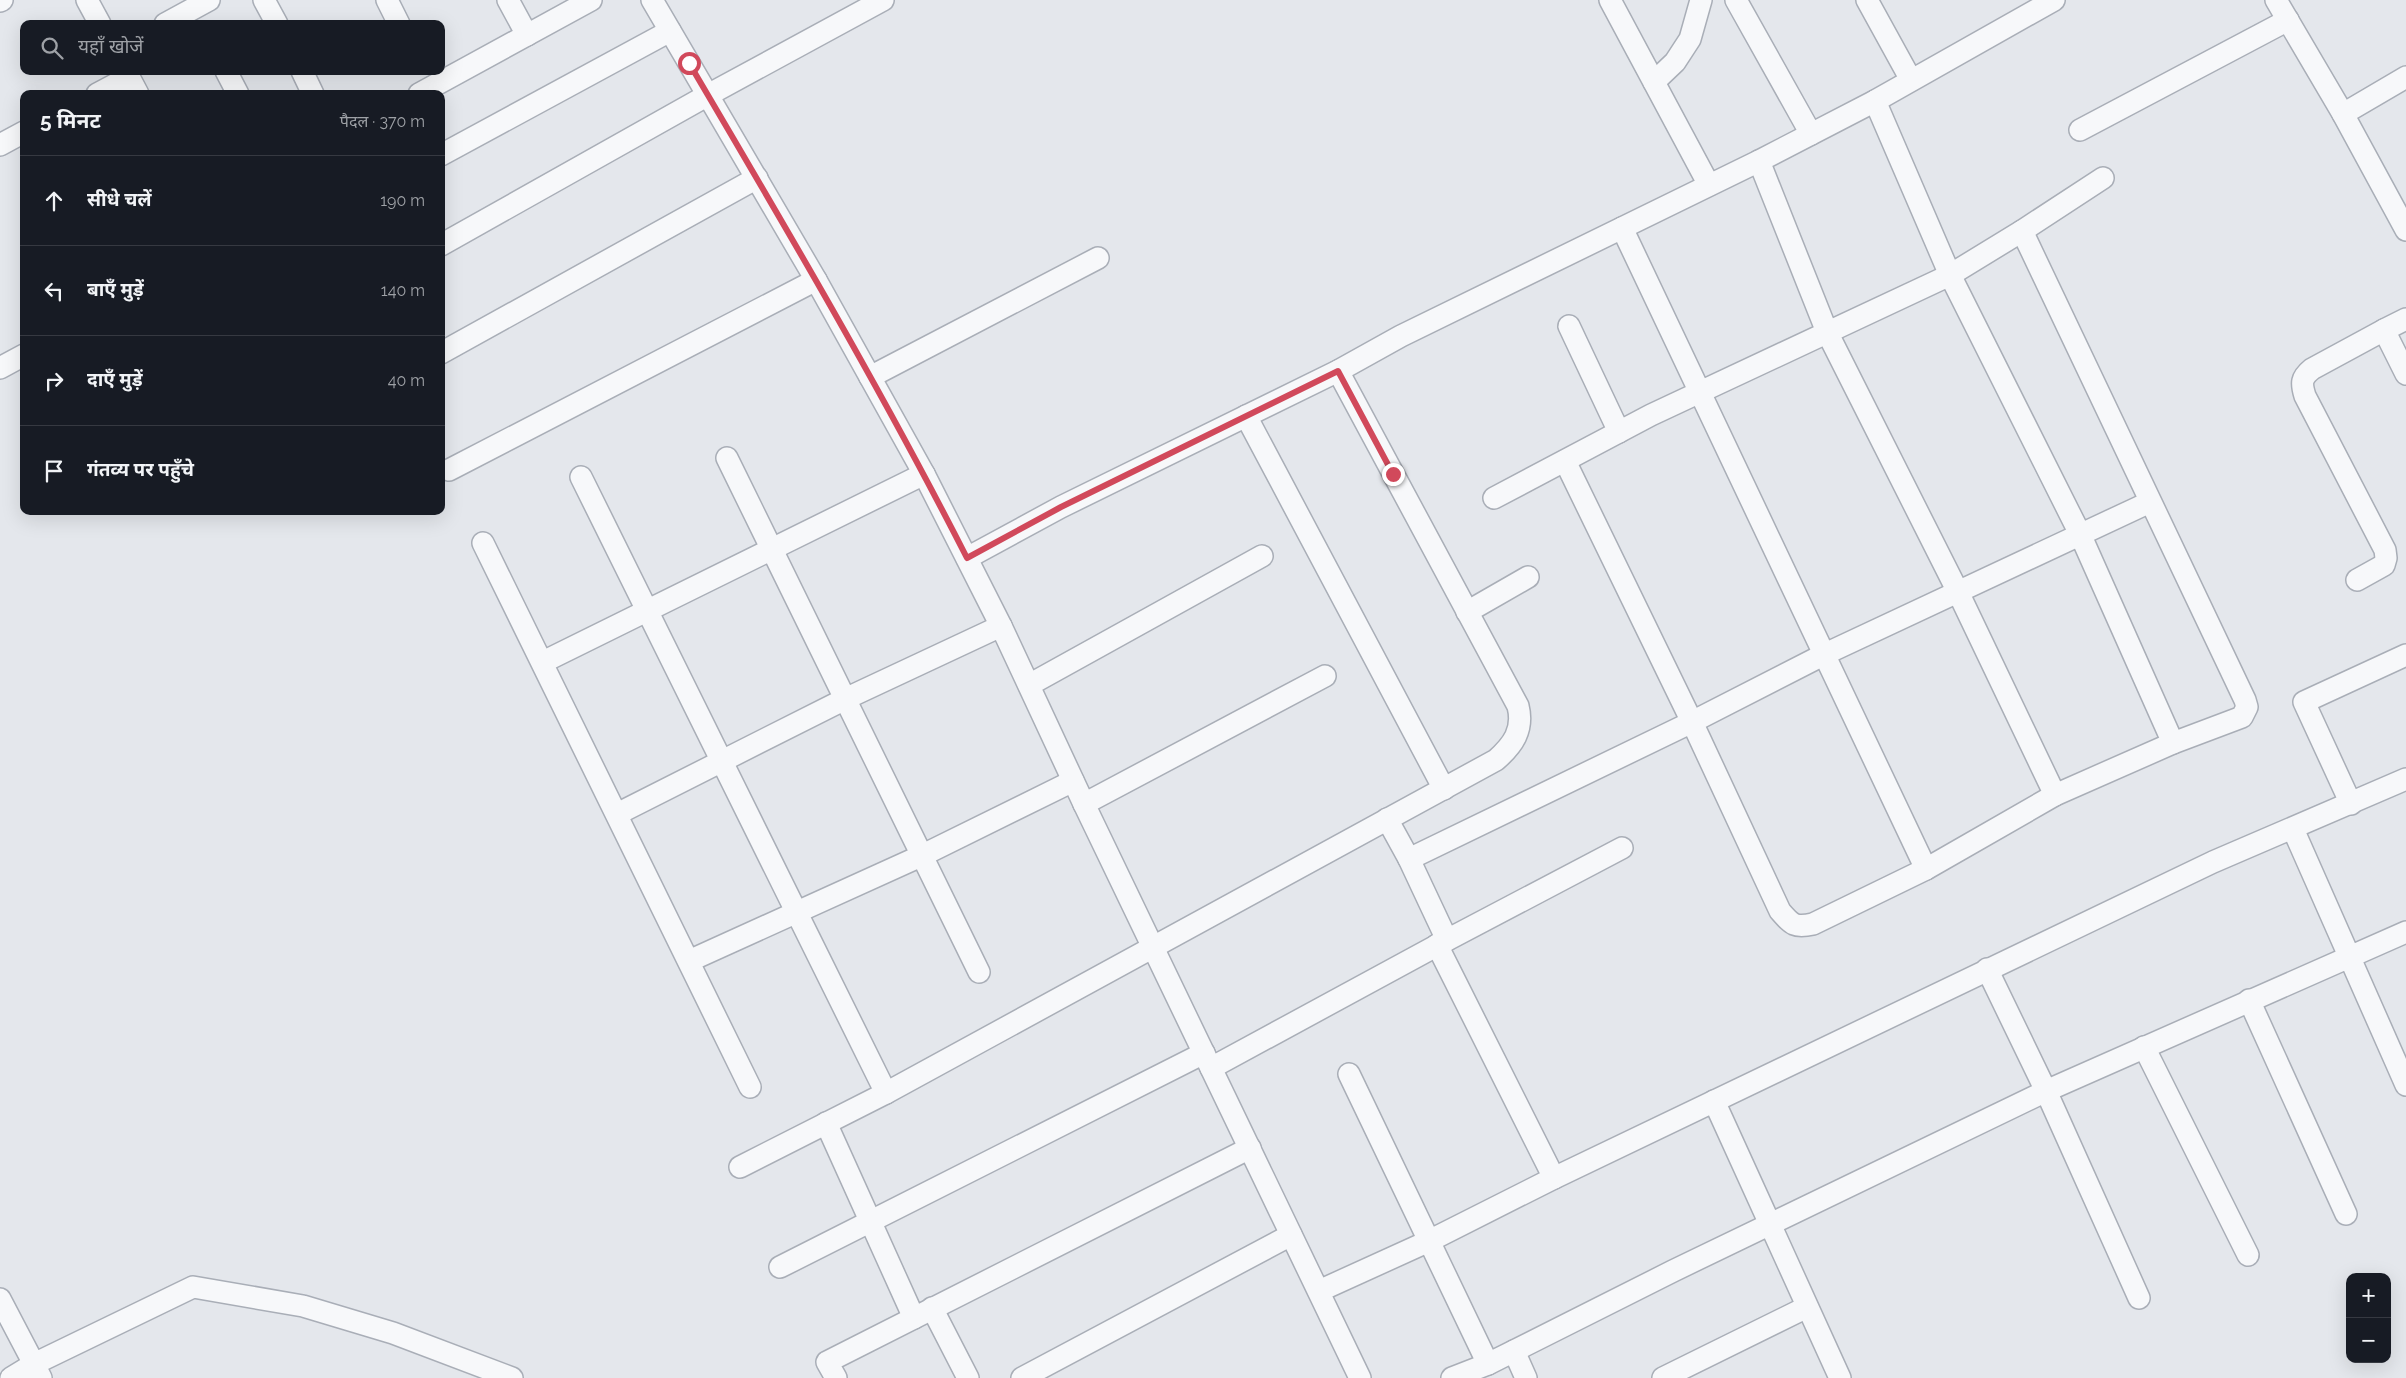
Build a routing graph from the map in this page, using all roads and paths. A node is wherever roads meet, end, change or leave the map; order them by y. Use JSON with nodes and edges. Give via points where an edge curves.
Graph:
{"nodes":[{"id":1,"x":87,"y":0,"type":"edge"},
{"id":2,"x":264,"y":0,"type":"edge"},
{"id":3,"x":386,"y":0,"type":"edge"},
{"id":4,"x":508,"y":0,"type":"edge"},
{"id":5,"x":591,"y":0,"type":"edge"},
{"id":6,"x":652,"y":0,"type":"edge"},
{"id":7,"x":1610,"y":0,"type":"edge"},
{"id":8,"x":1701,"y":0,"type":"edge"},
{"id":9,"x":1736,"y":0,"type":"edge"},
{"id":10,"x":1866,"y":0,"type":"edge"},
{"id":11,"x":2054,"y":0,"type":"edge"},
{"id":12,"x":2276,"y":0,"type":"edge"},
{"id":13,"x":878,"y":1,"type":"edge"},
{"id":14,"x":201,"y":11,"type":"edge"},
{"id":15,"x":98,"y":20,"type":"edge"},
{"id":16,"x":176,"y":20,"type":"edge"},
{"id":17,"x":275,"y":20,"type":"edge"},
{"id":18,"x":397,"y":20,"type":"edge"},
{"id":19,"x":2288,"y":20,"type":"junction"},
{"id":20,"x":670,"y":31,"type":"junction"},
{"id":21,"x":527,"y":35,"type":"junction"},
{"id":22,"x":445,"y":74,"type":"edge"},
{"id":23,"x":228,"y":75,"type":"edge"},
{"id":24,"x":304,"y":75,"type":"edge"},
{"id":25,"x":444,"y":75,"type":"edge"},
{"id":26,"x":2406,"y":77,"type":"edge"},
{"id":27,"x":1911,"y":80,"type":"junction"},
{"id":28,"x":131,"y":81,"type":"edge"},
{"id":29,"x":1654,"y":82,"type":"junction"},
{"id":30,"x":425,"y":84,"type":"edge"},
{"id":31,"x":107,"y":90,"type":"edge"},
{"id":32,"x":236,"y":90,"type":"edge"},
{"id":33,"x":311,"y":90,"type":"edge"},
{"id":34,"x":708,"y":95,"type":"junction"},
{"id":35,"x":1875,"y":101,"type":"junction"},
{"id":36,"x":2343,"y":114,"type":"junction"},
{"id":37,"x":2080,"y":130,"type":"dead end"},
{"id":38,"x":20,"y":134,"type":"edge"},
{"id":39,"x":1811,"y":134,"type":"junction"},
{"id":40,"x":0,"y":145,"type":"edge"},
{"id":41,"x":445,"y":153,"type":"edge"},
{"id":42,"x":1759,"y":161,"type":"junction"},
{"id":43,"x":757,"y":178,"type":"junction"},
{"id":44,"x":2103,"y":178,"type":"dead end"},
{"id":45,"x":1709,"y":185,"type":"junction"},
{"id":46,"x":2404,"y":223,"type":"edge"},
{"id":47,"x":1622,"y":228,"type":"junction"},
{"id":48,"x":2022,"y":231,"type":"junction"},
{"id":49,"x":445,"y":242,"type":"edge"},
{"id":50,"x":1098,"y":258,"type":"dead end"},
{"id":51,"x":1950,"y":275,"type":"junction"},
{"id":52,"x":816,"y":280,"type":"junction"},
{"id":53,"x":2406,"y":319,"type":"edge"},
{"id":54,"x":1569,"y":326,"type":"dead end"},
{"id":55,"x":2384,"y":330,"type":"junction"},
{"id":56,"x":1827,"y":332,"type":"junction"},
{"id":57,"x":445,"y":351,"type":"edge"},
{"id":58,"x":20,"y":357,"type":"edge"},
{"id":59,"x":0,"y":368,"type":"edge"},
{"id":60,"x":1338,"y":371,"type":"junction"},
{"id":61,"x":2406,"y":374,"type":"edge"},
{"id":62,"x":870,"y":376,"type":"junction"},
{"id":63,"x":1701,"y":393,"type":"junction"},
{"id":64,"x":1246,"y":416,"type":"junction"},
{"id":65,"x":1620,"y":432,"type":"junction"},
{"id":66,"x":726,"y":458,"type":"dead end"},
{"id":67,"x":1566,"y":461,"type":"junction"},
{"id":68,"x":449,"y":470,"type":"dead end"},
{"id":69,"x":924,"y":474,"type":"junction"},
{"id":70,"x":581,"y":478,"type":"dead end"},
{"id":71,"x":1494,"y":498,"type":"dead end"},
{"id":72,"x":2150,"y":502,"type":"junction"},
{"id":73,"x":2080,"y":534,"type":"junction"},
{"id":74,"x":483,"y":543,"type":"dead end"},
{"id":75,"x":771,"y":550,"type":"junction"},
{"id":76,"x":1262,"y":556,"type":"dead end"},
{"id":77,"x":967,"y":558,"type":"junction"},
{"id":78,"x":1528,"y":577,"type":"dead end"},
{"id":79,"x":2357,"y":580,"type":"dead end"},
{"id":80,"x":1958,"y":592,"type":"junction"},
{"id":81,"x":648,"y":611,"type":"junction"},
{"id":82,"x":1467,"y":612,"type":"junction"},
{"id":83,"x":1001,"y":626,"type":"junction"},
{"id":84,"x":1823,"y":655,"type":"junction"},
{"id":85,"x":2406,"y":655,"type":"edge"},
{"id":86,"x":543,"y":662,"type":"junction"},
{"id":87,"x":1325,"y":676,"type":"dead end"},
{"id":88,"x":1029,"y":685,"type":"junction"},
{"id":89,"x":845,"y":699,"type":"junction"},
{"id":90,"x":1692,"y":722,"type":"junction"},
{"id":91,"x":2173,"y":743,"type":"junction"},
{"id":92,"x":722,"y":760,"type":"junction"},
{"id":93,"x":2406,"y":779,"type":"edge"},
{"id":94,"x":1073,"y":781,"type":"junction"},
{"id":95,"x":1444,"y":789,"type":"junction"},
{"id":96,"x":2055,"y":795,"type":"junction"},
{"id":97,"x":1084,"y":804,"type":"junction"},
{"id":98,"x":2351,"y":804,"type":"junction"},
{"id":99,"x":617,"y":814,"type":"junction"},
{"id":100,"x":1387,"y":819,"type":"junction"},
{"id":101,"x":2293,"y":829,"type":"junction"},
{"id":102,"x":1622,"y":848,"type":"dead end"},
{"id":103,"x":923,"y":855,"type":"junction"},
{"id":104,"x":1408,"y":859,"type":"junction"},
{"id":105,"x":1926,"y":868,"type":"junction"},
{"id":106,"x":797,"y":913,"type":"junction"},
{"id":107,"x":2406,"y":932,"type":"edge"},
{"id":108,"x":1442,"y":942,"type":"junction"},
{"id":109,"x":1153,"y":947,"type":"junction"},
{"id":110,"x":2350,"y":957,"type":"junction"},
{"id":111,"x":689,"y":961,"type":"junction"},
{"id":112,"x":1987,"y":969,"type":"junction"},
{"id":113,"x":979,"y":972,"type":"dead end"},
{"id":114,"x":2249,"y":1000,"type":"junction"},
{"id":115,"x":2144,"y":1047,"type":"junction"},
{"id":116,"x":1208,"y":1060,"type":"junction"},
{"id":117,"x":1349,"y":1074,"type":"dead end"},
{"id":118,"x":2406,"y":1085,"type":"edge"},
{"id":119,"x":750,"y":1087,"type":"dead end"},
{"id":120,"x":2046,"y":1091,"type":"junction"},
{"id":121,"x":886,"y":1093,"type":"junction"},
{"id":122,"x":1714,"y":1101,"type":"junction"},
{"id":123,"x":826,"y":1123,"type":"junction"},
{"id":124,"x":1250,"y":1148,"type":"junction"},
{"id":125,"x":740,"y":1167,"type":"dead end"},
{"id":126,"x":1554,"y":1178,"type":"junction"},
{"id":127,"x":2346,"y":1214,"type":"dead end"},
{"id":128,"x":870,"y":1222,"type":"junction"},
{"id":129,"x":1770,"y":1225,"type":"junction"},
{"id":130,"x":1291,"y":1234,"type":"junction"},
{"id":131,"x":1429,"y":1241,"type":"junction"},
{"id":132,"x":2248,"y":1255,"type":"dead end"},
{"id":133,"x":780,"y":1267,"type":"dead end"},
{"id":134,"x":1318,"y":1290,"type":"junction"},
{"id":135,"x":2139,"y":1298,"type":"dead end"},
{"id":136,"x":0,"y":1299,"type":"edge"},
{"id":137,"x":1807,"y":1307,"type":"junction"},
{"id":138,"x":923,"y":1313,"type":"junction"},
{"id":139,"x":1514,"y":1351,"type":"junction"},
{"id":140,"x":1488,"y":1364,"type":"junction"},
{"id":141,"x":37,"y":1371,"type":"edge"},
{"id":142,"x":11,"y":1378,"type":"edge"},
{"id":143,"x":512,"y":1378,"type":"edge"},
{"id":144,"x":836,"y":1378,"type":"edge"},
{"id":145,"x":968,"y":1378,"type":"edge"},
{"id":146,"x":1022,"y":1378,"type":"edge"},
{"id":147,"x":1360,"y":1378,"type":"edge"},
{"id":148,"x":1452,"y":1378,"type":"edge"},
{"id":149,"x":1526,"y":1378,"type":"edge"},
{"id":150,"x":1663,"y":1378,"type":"edge"},
{"id":151,"x":1840,"y":1378,"type":"edge"}],
"edges":[{"from":1,"to":15,"type":"street"},
{"from":2,"to":17,"type":"street"},
{"from":3,"to":18,"type":"street"},
{"from":4,"to":21,"type":"street"},
{"from":5,"to":21,"type":"street"},
{"from":6,"to":20,"type":"street"},
{"from":7,"to":29,"type":"street"},
{"from":8,"to":29,"type":"street","via":[[1690,39],[1675,62]]},
{"from":9,"to":39,"type":"street"},
{"from":10,"to":27,"type":"street"},
{"from":11,"to":27,"type":"street"},
{"from":12,"to":19,"type":"street"},
{"from":13,"to":34,"type":"street"},
{"from":14,"to":16,"type":"street"},
{"from":19,"to":36,"type":"street"},
{"from":19,"to":37,"type":"street"},
{"from":20,"to":34,"type":"street"},
{"from":20,"to":41,"type":"street"},
{"from":21,"to":22,"type":"street"},
{"from":23,"to":32,"type":"street"},
{"from":24,"to":33,"type":"street"},
{"from":25,"to":30,"type":"street"},
{"from":26,"to":36,"type":"street"},
{"from":27,"to":35,"type":"street"},
{"from":28,"to":31,"type":"street"},
{"from":29,"to":45,"type":"street"},
{"from":34,"to":43,"type":"street"},
{"from":34,"to":49,"type":"street"},
{"from":35,"to":39,"type":"street"},
{"from":35,"to":51,"type":"street"},
{"from":36,"to":46,"type":"street"},
{"from":38,"to":40,"type":"street"},
{"from":39,"to":42,"type":"street"},
{"from":42,"to":45,"type":"street"},
{"from":42,"to":56,"type":"street"},
{"from":43,"to":52,"type":"street"},
{"from":43,"to":57,"type":"street"},
{"from":44,"to":48,"type":"street"},
{"from":45,"to":47,"type":"street"},
{"from":47,"to":60,"type":"street","via":[[1401,336]]},
{"from":47,"to":63,"type":"street"},
{"from":48,"to":51,"type":"street"},
{"from":48,"to":72,"type":"street"},
{"from":50,"to":62,"type":"street"},
{"from":51,"to":56,"type":"street"},
{"from":51,"to":73,"type":"street"},
{"from":52,"to":62,"type":"street"},
{"from":52,"to":68,"type":"street"},
{"from":53,"to":55,"type":"street"},
{"from":54,"to":65,"type":"street"},
{"from":55,"to":61,"type":"street"},
{"from":55,"to":79,"type":"street","via":[[2312,369],[2301,384],[2385,550],[2384,565]]},
{"from":56,"to":63,"type":"street"},
{"from":56,"to":80,"type":"street"},
{"from":58,"to":59,"type":"street"},
{"from":60,"to":64,"type":"street"},
{"from":60,"to":82,"type":"street"},
{"from":62,"to":69,"type":"street"},
{"from":63,"to":65,"type":"street"},
{"from":63,"to":84,"type":"street"},
{"from":64,"to":77,"type":"street","via":[[1061,507]]},
{"from":64,"to":95,"type":"street"},
{"from":65,"to":67,"type":"street"},
{"from":66,"to":75,"type":"street"},
{"from":67,"to":71,"type":"street"},
{"from":67,"to":90,"type":"street"},
{"from":69,"to":75,"type":"street"},
{"from":69,"to":77,"type":"street"},
{"from":70,"to":81,"type":"street"},
{"from":72,"to":73,"type":"street"},
{"from":72,"to":91,"type":"street","via":[[2247,707],[2242,717]]},
{"from":73,"to":80,"type":"street"},
{"from":73,"to":91,"type":"street"},
{"from":74,"to":86,"type":"street"},
{"from":75,"to":81,"type":"street"},
{"from":75,"to":89,"type":"street"},
{"from":76,"to":88,"type":"street"},
{"from":77,"to":83,"type":"street"},
{"from":78,"to":82,"type":"street"},
{"from":80,"to":84,"type":"street"},
{"from":80,"to":96,"type":"street"},
{"from":81,"to":86,"type":"street"},
{"from":81,"to":92,"type":"street"},
{"from":82,"to":95,"type":"street","via":[[1522,719],[1505,752]]},
{"from":83,"to":88,"type":"street"},
{"from":83,"to":89,"type":"street"},
{"from":84,"to":90,"type":"street"},
{"from":84,"to":105,"type":"street"},
{"from":85,"to":98,"type":"street","via":[[2304,702]]},
{"from":86,"to":99,"type":"street"},
{"from":87,"to":97,"type":"street"},
{"from":88,"to":94,"type":"street"},
{"from":89,"to":92,"type":"street"},
{"from":89,"to":103,"type":"street"},
{"from":90,"to":104,"type":"street"},
{"from":90,"to":105,"type":"street","via":[[1780,911],[1789,922],[1800,927],[1813,924]]},
{"from":91,"to":96,"type":"street"},
{"from":92,"to":99,"type":"street"},
{"from":92,"to":106,"type":"street"},
{"from":93,"to":98,"type":"street"},
{"from":94,"to":97,"type":"street"},
{"from":94,"to":103,"type":"street"},
{"from":95,"to":100,"type":"street"},
{"from":96,"to":105,"type":"street"},
{"from":97,"to":109,"type":"street"},
{"from":98,"to":101,"type":"street"},
{"from":99,"to":111,"type":"street"},
{"from":100,"to":104,"type":"street"},
{"from":100,"to":109,"type":"street"},
{"from":101,"to":110,"type":"street"},
{"from":101,"to":112,"type":"street","via":[[2213,862]]},
{"from":102,"to":108,"type":"street"},
{"from":103,"to":106,"type":"street"},
{"from":103,"to":113,"type":"street"},
{"from":104,"to":108,"type":"street"},
{"from":106,"to":111,"type":"street"},
{"from":106,"to":121,"type":"street"},
{"from":107,"to":110,"type":"street"},
{"from":108,"to":116,"type":"street"},
{"from":108,"to":126,"type":"street"},
{"from":109,"to":116,"type":"street"},
{"from":109,"to":121,"type":"street"},
{"from":110,"to":114,"type":"street"},
{"from":110,"to":118,"type":"street"},
{"from":111,"to":119,"type":"street"},
{"from":112,"to":120,"type":"street"},
{"from":112,"to":122,"type":"street"},
{"from":114,"to":115,"type":"street"},
{"from":114,"to":127,"type":"street"},
{"from":115,"to":120,"type":"street"},
{"from":115,"to":132,"type":"street"},
{"from":116,"to":124,"type":"street"},
{"from":116,"to":128,"type":"street"},
{"from":117,"to":131,"type":"street"},
{"from":120,"to":129,"type":"street"},
{"from":120,"to":135,"type":"street"},
{"from":121,"to":123,"type":"street"},
{"from":122,"to":126,"type":"street"},
{"from":122,"to":129,"type":"street"},
{"from":123,"to":125,"type":"street"},
{"from":123,"to":128,"type":"street"},
{"from":124,"to":130,"type":"street"},
{"from":124,"to":138,"type":"street"},
{"from":126,"to":131,"type":"street"},
{"from":128,"to":133,"type":"street"},
{"from":128,"to":138,"type":"street"},
{"from":129,"to":137,"type":"street"},
{"from":129,"to":139,"type":"street"},
{"from":130,"to":134,"type":"street"},
{"from":130,"to":146,"type":"street"},
{"from":131,"to":134,"type":"street"},
{"from":131,"to":140,"type":"street"},
{"from":134,"to":147,"type":"street"},
{"from":136,"to":141,"type":"street"},
{"from":137,"to":150,"type":"street"},
{"from":137,"to":151,"type":"street"},
{"from":138,"to":144,"type":"street","via":[[827,1362]]},
{"from":138,"to":145,"type":"street"},
{"from":139,"to":140,"type":"street"},
{"from":139,"to":149,"type":"street"},
{"from":140,"to":148,"type":"street"},
{"from":141,"to":142,"type":"street"},
{"from":141,"to":143,"type":"street","via":[[193,1287],[303,1306],[393,1333]]}]}
